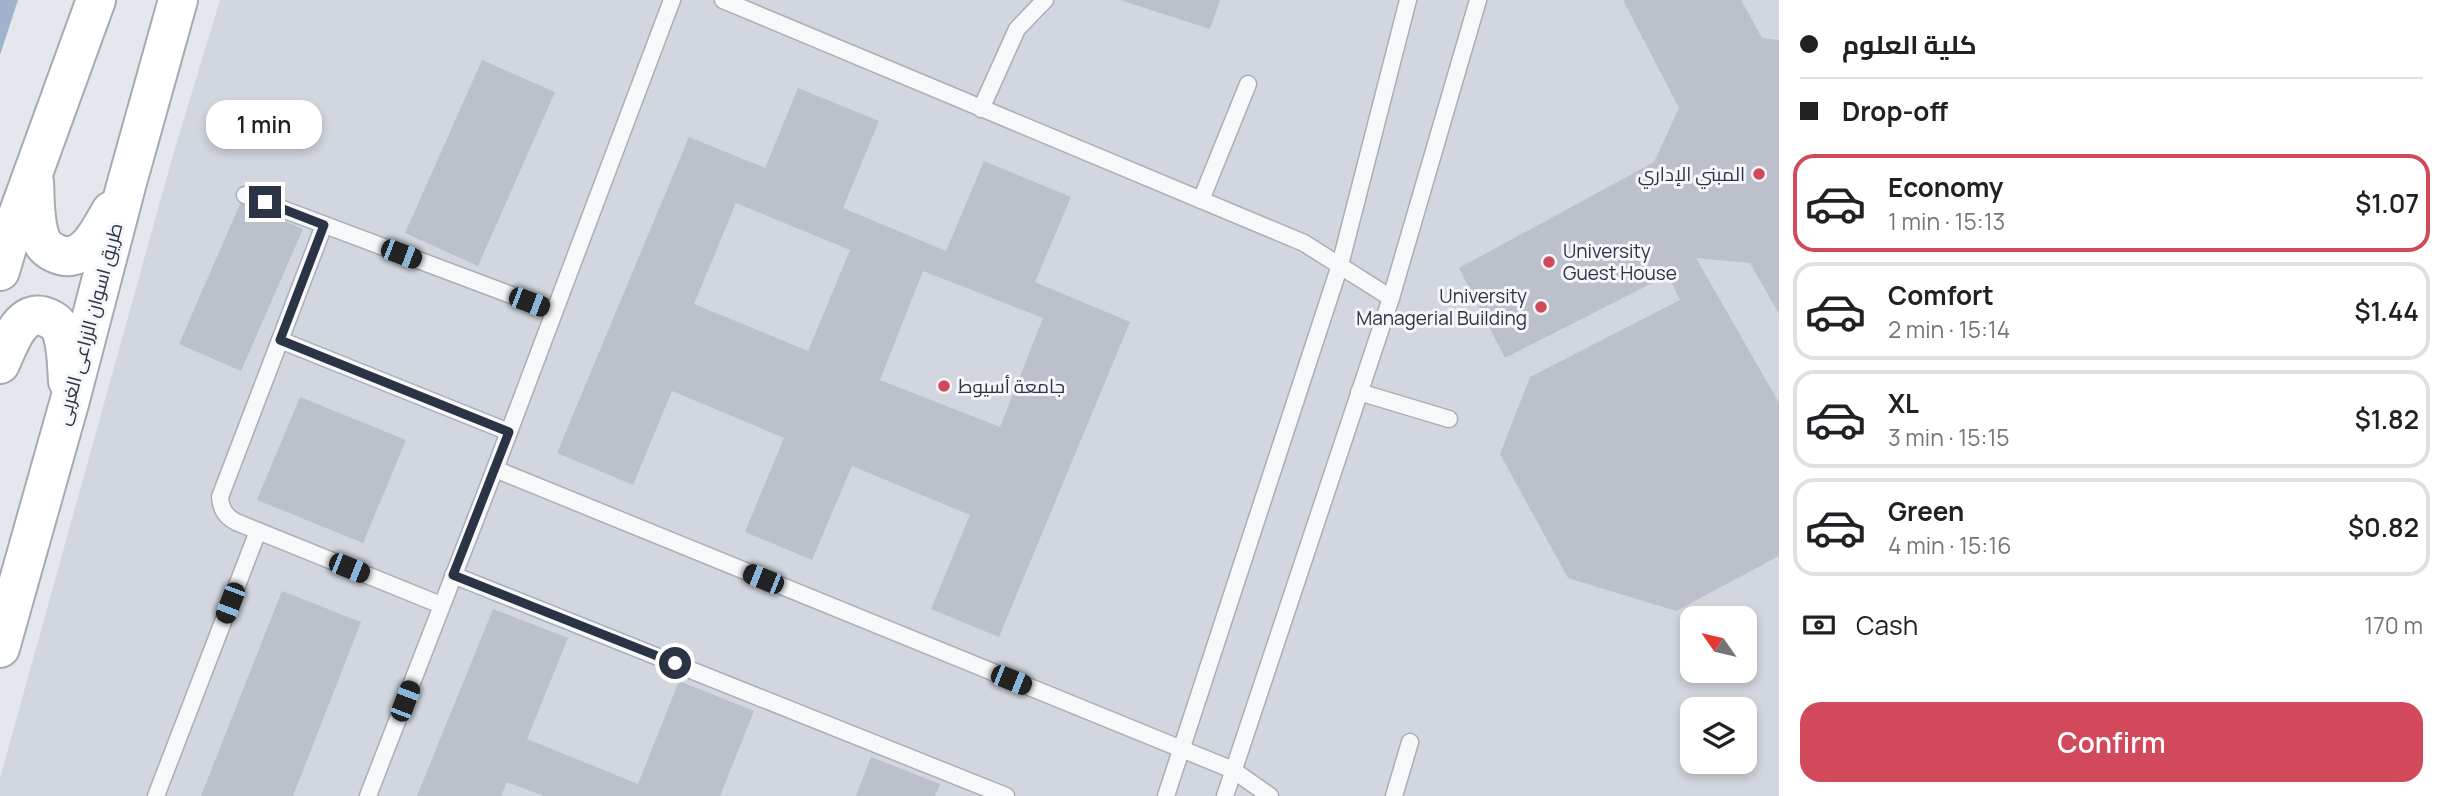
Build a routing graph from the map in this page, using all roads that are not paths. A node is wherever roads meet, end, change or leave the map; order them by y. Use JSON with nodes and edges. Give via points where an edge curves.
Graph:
{"nodes":[{"id":1,"x":96,"y":0,"type":"edge"},
{"id":2,"x":178,"y":0,"type":"edge"},
{"id":3,"x":672,"y":0,"type":"edge"},
{"id":4,"x":723,"y":0,"type":"edge"},
{"id":5,"x":1045,"y":0,"type":"edge"},
{"id":6,"x":1408,"y":0,"type":"edge"},
{"id":7,"x":1478,"y":0,"type":"edge"},
{"id":8,"x":1248,"y":83,"type":"dead end"},
{"id":9,"x":981,"y":109,"type":"junction"},
{"id":10,"x":33,"y":176,"type":"junction"},
{"id":11,"x":125,"y":186,"type":"junction"},
{"id":12,"x":245,"y":195,"type":"dead end"},
{"id":13,"x":1201,"y":201,"type":"junction"},
{"id":14,"x":324,"y":225,"type":"junction"},
{"id":15,"x":1340,"y":265,"type":"junction"},
{"id":16,"x":0,"y":271,"type":"edge"},
{"id":17,"x":1391,"y":298,"type":"junction"},
{"id":18,"x":554,"y":312,"type":"junction"},
{"id":19,"x":280,"y":340,"type":"junction"},
{"id":20,"x":0,"y":364,"type":"edge"},
{"id":21,"x":1359,"y":392,"type":"junction"},
{"id":22,"x":70,"y":400,"type":"junction"},
{"id":23,"x":1449,"y":419,"type":"dead end"},
{"id":24,"x":509,"y":432,"type":"junction"},
{"id":25,"x":495,"y":469,"type":"junction"},
{"id":26,"x":258,"y":531,"type":"junction"},
{"id":27,"x":453,"y":575,"type":"junction"},
{"id":28,"x":441,"y":605,"type":"junction"},
{"id":29,"x":0,"y":648,"type":"edge"},
{"id":30,"x":1410,"y":742,"type":"dead end"},
{"id":31,"x":1181,"y":750,"type":"junction"},
{"id":32,"x":1233,"y":771,"type":"junction"},
{"id":33,"x":156,"y":796,"type":"edge"},
{"id":34,"x":368,"y":796,"type":"edge"},
{"id":35,"x":1006,"y":796,"type":"edge"},
{"id":36,"x":1166,"y":796,"type":"edge"},
{"id":37,"x":1225,"y":796,"type":"edge"},
{"id":38,"x":1270,"y":796,"type":"edge"},
{"id":39,"x":1394,"y":796,"type":"edge"}],
"edges":[{"from":1,"to":10,"type":"main road"},
{"from":2,"to":11,"type":"main road","name":"طريق اسوان الزراعى الغربى"},
{"from":3,"to":18,"type":"lane"},
{"from":4,"to":9,"type":"lane"},
{"from":5,"to":9,"type":"lane","via":[[1020,23]]},
{"from":6,"to":15,"type":"lane"},
{"from":7,"to":17,"type":"lane"},
{"from":8,"to":13,"type":"lane"},
{"from":9,"to":13,"type":"lane"},
{"from":10,"to":11,"type":"main road","via":[[40,239],[47,248],[70,256],[91,244]]},
{"from":10,"to":16,"type":"main road"},
{"from":11,"to":22,"type":"main road","name":"طريق اسوان الزراعى الغربى"},
{"from":12,"to":14,"type":"lane"},
{"from":13,"to":15,"type":"lane","via":[[1304,243]]},
{"from":14,"to":18,"type":"lane"},
{"from":14,"to":19,"type":"lane"},
{"from":15,"to":17,"type":"lane"},
{"from":15,"to":31,"type":"lane"},
{"from":17,"to":21,"type":"lane"},
{"from":18,"to":24,"type":"lane"},
{"from":19,"to":24,"type":"lane"},
{"from":19,"to":26,"type":"lane","via":[[220,497],[229,519]]},
{"from":20,"to":22,"type":"main road","via":[[25,320],[48,317],[63,334]]},
{"from":21,"to":23,"type":"lane"},
{"from":21,"to":32,"type":"lane"},
{"from":22,"to":29,"type":"main road","name":"طريق اسوان الزراعى الغربى"},
{"from":24,"to":25,"type":"lane"},
{"from":25,"to":27,"type":"lane"},
{"from":25,"to":31,"type":"lane"},
{"from":26,"to":28,"type":"lane"},
{"from":26,"to":33,"type":"lane"},
{"from":27,"to":28,"type":"lane"},
{"from":27,"to":35,"type":"lane"},
{"from":28,"to":34,"type":"lane"},
{"from":30,"to":39,"type":"lane"},
{"from":31,"to":32,"type":"lane"},
{"from":31,"to":36,"type":"lane"},
{"from":32,"to":37,"type":"lane"},
{"from":32,"to":38,"type":"lane"}]}
